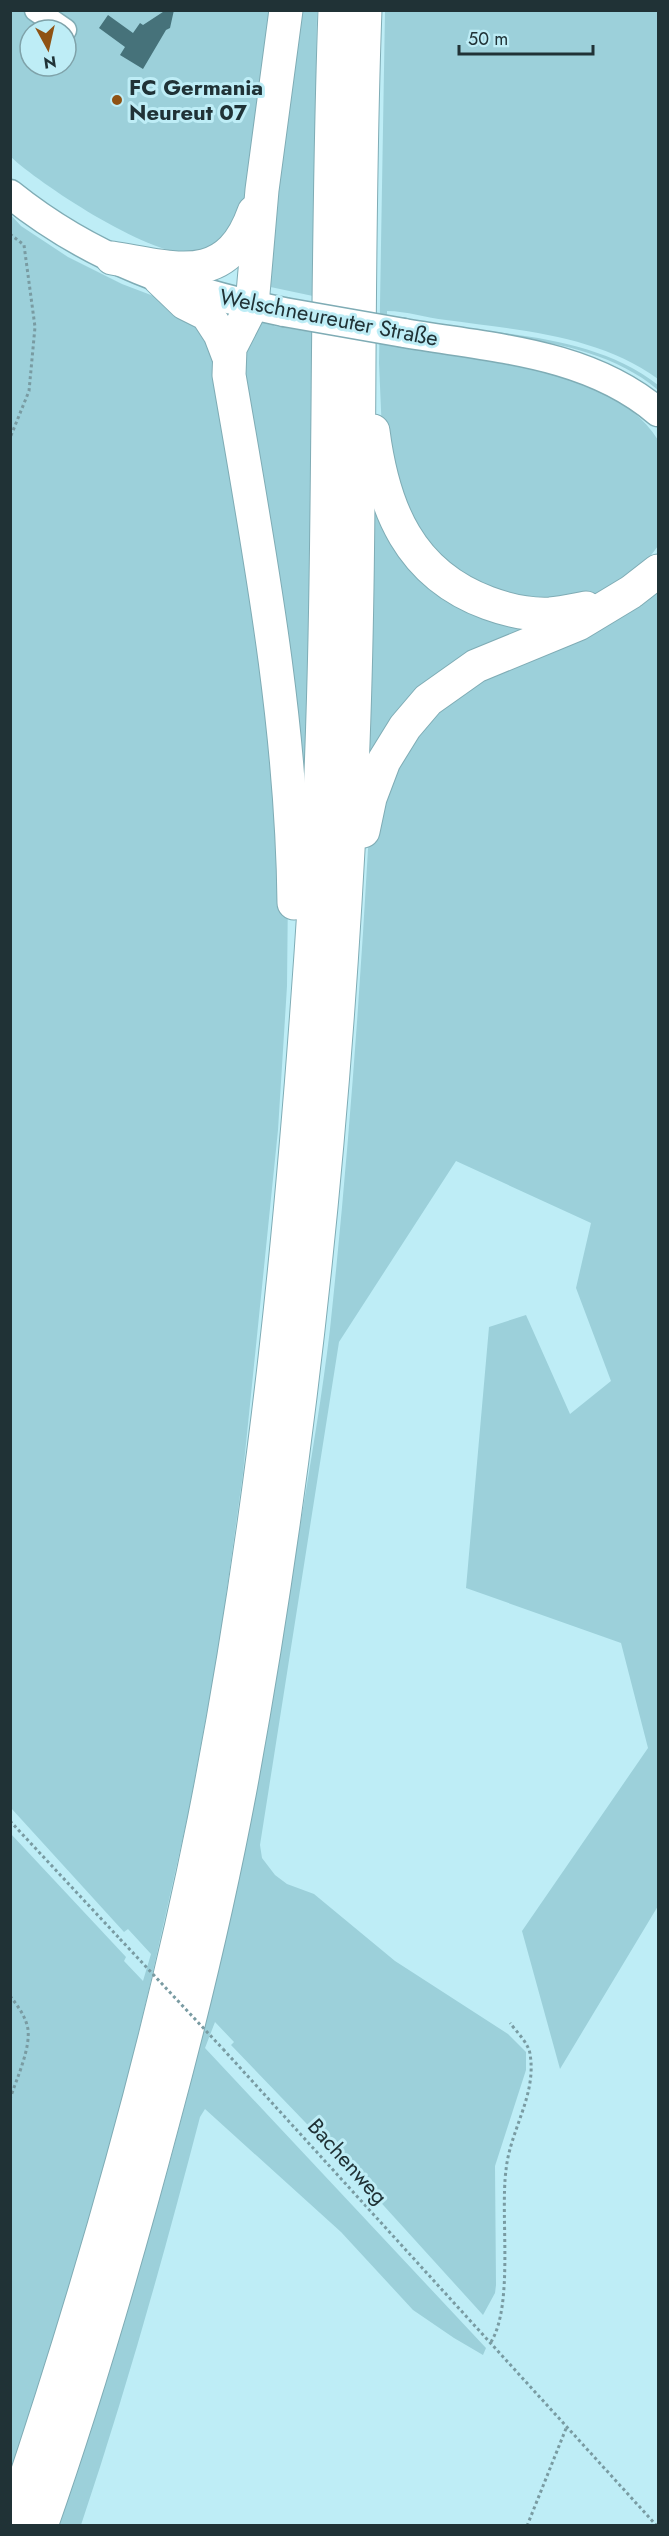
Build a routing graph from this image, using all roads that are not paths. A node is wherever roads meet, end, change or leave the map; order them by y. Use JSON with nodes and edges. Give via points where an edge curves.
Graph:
{"nodes":[{"id":1,"x":286,"y":10,"type":"edge"},
{"id":2,"x":335,"y":10,"type":"edge"},
{"id":3,"x":365,"y":10,"type":"edge"},
{"id":4,"x":262,"y":190,"type":"junction"},
{"id":5,"x":10,"y":194,"type":"edge"},
{"id":6,"x":112,"y":258,"type":"junction"},
{"id":7,"x":159,"y":278,"type":"junction"},
{"id":8,"x":252,"y":305,"type":"junction"},
{"id":9,"x":228,"y":356,"type":"junction"},
{"id":10,"x":359,"y":374,"type":"junction"},
{"id":11,"x":658,"y":412,"type":"edge"},
{"id":12,"x":658,"y":571,"type":"edge"},
{"id":13,"x":609,"y":604,"type":"junction"},
{"id":14,"x":346,"y":881,"type":"junction"},
{"id":15,"x":307,"y":1009,"type":"junction"},
{"id":16,"x":10,"y":2525,"type":"edge"},
{"id":17,"x":41,"y":2526,"type":"edge"}],
"edges":[{"from":1,"to":4,"type":"highway"},
{"from":2,"to":15,"type":"highway","via":[[326,601]]},
{"from":3,"to":10,"type":"highway"},
{"from":4,"to":6,"type":"highway","via":[[243,238],[219,260],[188,269]]},
{"from":4,"to":8,"type":"highway"},
{"from":5,"to":6,"type":"main road","name":"Welschneureuter Straße","via":[[42,219]]},
{"from":6,"to":7,"type":"main road","name":"Welschneureuter Straße"},
{"from":7,"to":8,"type":"main road","name":"Welschneureuter Straße"},
{"from":7,"to":9,"type":"highway","via":[[185,303],[207,314]]},
{"from":8,"to":9,"type":"highway"},
{"from":8,"to":11,"type":"main road","name":"Welschneureuter Straße","bridge":true,"via":[[582,367],[618,383]]},
{"from":9,"to":15,"type":"highway","via":[[287,748],[295,937]]},
{"from":10,"to":13,"type":"highway","via":[[372,406],[378,466],[391,509],[400,530],[426,564],[460,591],[509,609],[549,614]]},
{"from":10,"to":14,"type":"highway","via":[[354,689]]},
{"from":12,"to":13,"type":"highway"},
{"from":13,"to":14,"type":"highway","via":[[578,624],[476,666],[428,700],[405,726],[384,761]]},
{"from":14,"to":17,"type":"highway","via":[[330,1120],[305,1359],[276,1581],[240,1786],[212,1927],[154,2158],[92,2374]]},
{"from":15,"to":16,"type":"highway","via":[[295,1177],[270,1410],[204,1825],[99,2248]]}]}
